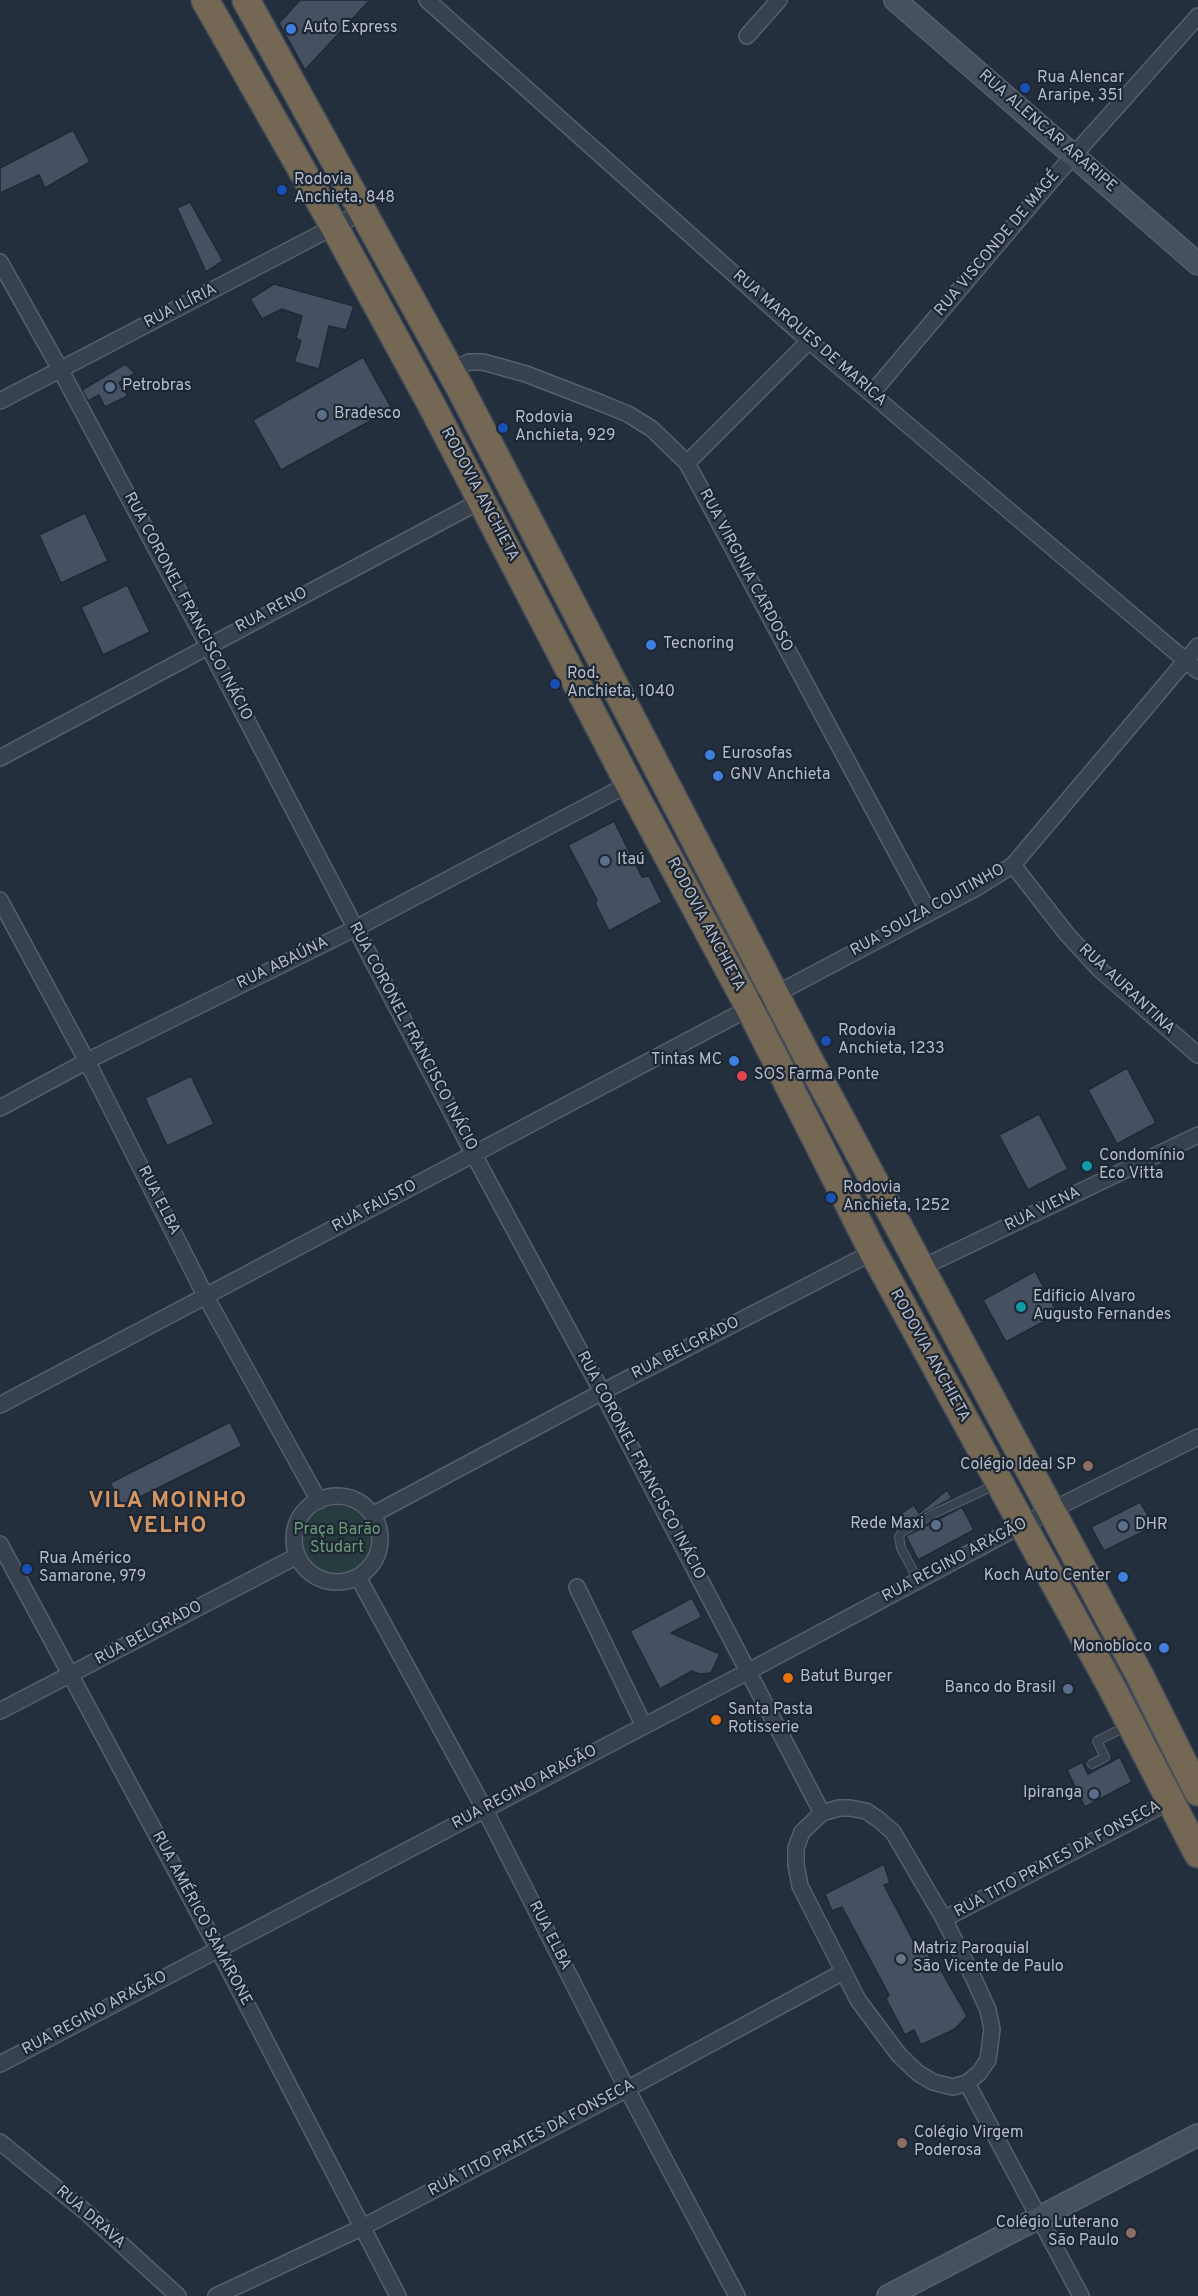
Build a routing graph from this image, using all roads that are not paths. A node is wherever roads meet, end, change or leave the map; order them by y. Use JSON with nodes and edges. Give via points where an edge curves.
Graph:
{"nodes":[{"id":1,"x":205,"y":0,"type":"edge"},
{"id":2,"x":246,"y":0,"type":"edge"},
{"id":3,"x":427,"y":0,"type":"edge"},
{"id":4,"x":779,"y":0,"type":"edge"},
{"id":5,"x":895,"y":0,"type":"edge"},
{"id":6,"x":444,"y":5,"type":"edge"},
{"id":7,"x":1198,"y":16,"type":"edge"},
{"id":8,"x":747,"y":36,"type":"dead end"},
{"id":9,"x":1073,"y":155,"type":"junction"},
{"id":10,"x":362,"y":212,"type":"junction"},
{"id":11,"x":334,"y":228,"type":"junction"},
{"id":12,"x":0,"y":262,"type":"edge"},
{"id":13,"x":1198,"y":264,"type":"edge"},
{"id":14,"x":809,"y":341,"type":"junction"},
{"id":15,"x":60,"y":369,"type":"junction"},
{"id":16,"x":451,"y":371,"type":"junction"},
{"id":17,"x":872,"y":393,"type":"junction"},
{"id":18,"x":0,"y":401,"type":"edge"},
{"id":19,"x":687,"y":463,"type":"junction"},
{"id":20,"x":482,"y":500,"type":"junction"},
{"id":21,"x":208,"y":646,"type":"junction"},
{"id":22,"x":1198,"y":646,"type":"edge"},
{"id":23,"x":1186,"y":660,"type":"junction"},
{"id":24,"x":1198,"y":671,"type":"edge"},
{"id":25,"x":0,"y":758,"type":"edge"},
{"id":26,"x":629,"y":784,"type":"junction"},
{"id":27,"x":1013,"y":865,"type":"junction"},
{"id":28,"x":0,"y":900,"type":"edge"},
{"id":29,"x":929,"y":913,"type":"junction"},
{"id":30,"x":356,"y":928,"type":"junction"},
{"id":31,"x":774,"y":993,"type":"junction"},
{"id":32,"x":749,"y":1007,"type":"junction"},
{"id":33,"x":1198,"y":1055,"type":"edge"},
{"id":34,"x":87,"y":1061,"type":"junction"},
{"id":35,"x":0,"y":1108,"type":"edge"},
{"id":36,"x":1198,"y":1136,"type":"edge"},
{"id":37,"x":474,"y":1155,"type":"junction"},
{"id":38,"x":873,"y":1252,"type":"junction"},
{"id":39,"x":921,"y":1268,"type":"junction"},
{"id":40,"x":206,"y":1297,"type":"junction"},
{"id":41,"x":602,"y":1392,"type":"junction"},
{"id":42,"x":0,"y":1405,"type":"edge"},
{"id":43,"x":1198,"y":1437,"type":"edge"},
{"id":44,"x":999,"y":1483,"type":"junction"},
{"id":45,"x":319,"y":1501,"type":"junction"},
{"id":46,"x":1050,"y":1510,"type":"junction"},
{"id":47,"x":372,"y":1515,"type":"junction"},
{"id":48,"x":1022,"y":1524,"type":"junction"},
{"id":49,"x":0,"y":1545,"type":"edge"},
{"id":50,"x":297,"y":1556,"type":"junction"},
{"id":51,"x":358,"y":1577,"type":"junction"},
{"id":52,"x":918,"y":1581,"type":"junction"},
{"id":53,"x":577,"y":1587,"type":"dead end"},
{"id":54,"x":749,"y":1671,"type":"junction"},
{"id":55,"x":70,"y":1675,"type":"junction"},
{"id":56,"x":0,"y":1711,"type":"edge"},
{"id":57,"x":1131,"y":1724,"type":"junction"},
{"id":58,"x":644,"y":1726,"type":"junction"},
{"id":59,"x":1092,"y":1764,"type":"dead end"},
{"id":60,"x":1198,"y":1792,"type":"edge"},
{"id":61,"x":1172,"y":1800,"type":"junction"},
{"id":62,"x":484,"y":1810,"type":"junction"},
{"id":63,"x":822,"y":1813,"type":"junction"},
{"id":64,"x":1198,"y":1854,"type":"edge"},
{"id":65,"x":944,"y":1919,"type":"junction"},
{"id":66,"x":218,"y":1950,"type":"junction"},
{"id":67,"x":843,"y":1972,"type":"junction"},
{"id":68,"x":0,"y":2064,"type":"edge"},
{"id":69,"x":967,"y":2083,"type":"junction"},
{"id":70,"x":627,"y":2089,"type":"junction"},
{"id":71,"x":1198,"y":2135,"type":"edge"},
{"id":72,"x":0,"y":2142,"type":"edge"},
{"id":73,"x":1040,"y":2217,"type":"junction"},
{"id":74,"x":361,"y":2228,"type":"junction"},
{"id":75,"x":178,"y":2296,"type":"edge"},
{"id":76,"x":216,"y":2296,"type":"edge"},
{"id":77,"x":398,"y":2296,"type":"edge"},
{"id":78,"x":737,"y":2296,"type":"edge"},
{"id":79,"x":888,"y":2296,"type":"edge"},
{"id":80,"x":1081,"y":2296,"type":"edge"}],
"edges":[{"from":1,"to":11,"type":"highway","name":"RODOVIA ANCHIETA"},
{"from":2,"to":10,"type":"highway","name":"RODOVIA ANCHIETA"},
{"from":3,"to":6,"type":"street","name":"RUA MARQUES DE MARICA"},
{"from":4,"to":8,"type":"street"},
{"from":5,"to":9,"type":"street","name":"RUA ALENCAR ARARIPE"},
{"from":6,"to":14,"type":"street","name":"RUA MARQUES DE MARICA"},
{"from":7,"to":9,"type":"street","name":"RUA VISCONDE DE MAGÉ"},
{"from":9,"to":13,"type":"street","name":"RUA ALENCAR ARARIPE"},
{"from":9,"to":17,"type":"street","name":"RUA VISCONDE DE MAGÉ"},
{"from":10,"to":11,"type":"street","name":"RUA ILÍRIA"},
{"from":10,"to":16,"type":"highway","name":"RODOVIA ANCHIETA"},
{"from":11,"to":15,"type":"street","name":"RUA ILÍRIA"},
{"from":11,"to":20,"type":"highway","name":"RODOVIA ANCHIETA"},
{"from":12,"to":15,"type":"street","name":"RUA CORONEL FRANCISCO INÁCIO"},
{"from":14,"to":17,"type":"street","name":"RUA MARQUES DE MARICA"},
{"from":14,"to":19,"type":"street"},
{"from":15,"to":18,"type":"street","name":"RUA ILÍRIA"},
{"from":15,"to":21,"type":"street","name":"RUA CORONEL FRANCISCO INÁCIO"},
{"from":16,"to":19,"type":"street","name":"RUA VIRGINIA CARDOSO","via":[[469,362],[483,362],[596,400],[652,429]]},
{"from":16,"to":31,"type":"highway","name":"RODOVIA ANCHIETA"},
{"from":17,"to":23,"type":"street","name":"RUA MARQUES DE MARICA"},
{"from":19,"to":29,"type":"street","name":"RUA VIRGINIA CARDOSO"},
{"from":20,"to":21,"type":"street","name":"RUA RENO"},
{"from":20,"to":26,"type":"highway","name":"RODOVIA ANCHIETA"},
{"from":21,"to":25,"type":"street","name":"RUA RENO"},
{"from":21,"to":30,"type":"street","name":"RUA CORONEL FRANCISCO INÁCIO"},
{"from":22,"to":23,"type":"street","name":"RUA SOUZA COUTINHO"},
{"from":23,"to":24,"type":"street","name":"RUA MARQUES DE MARICA"},
{"from":23,"to":27,"type":"street","name":"RUA SOUZA COUTINHO"},
{"from":26,"to":30,"type":"street","name":"RUA ABAÚNA"},
{"from":26,"to":32,"type":"highway","name":"RODOVIA ANCHIETA"},
{"from":27,"to":29,"type":"street","name":"RUA SOUZA COUTINHO"},
{"from":27,"to":33,"type":"street","name":"RUA AURANTINA","via":[[1098,968]]},
{"from":28,"to":34,"type":"street","name":"RUA ELBA"},
{"from":29,"to":31,"type":"street","name":"RUA SOUZA COUTINHO"},
{"from":30,"to":34,"type":"street","name":"RUA ABAÚNA"},
{"from":30,"to":37,"type":"street","name":"RUA CORONEL FRANCISCO INÁCIO"},
{"from":31,"to":32,"type":"street","name":"RUA SOUZA COUTINHO"},
{"from":31,"to":39,"type":"highway","name":"RODOVIA ANCHIETA"},
{"from":32,"to":37,"type":"street","name":"RUA FAUSTO"},
{"from":32,"to":38,"type":"highway","name":"RODOVIA ANCHIETA"},
{"from":34,"to":35,"type":"street","name":"RUA ABAÚNA"},
{"from":34,"to":40,"type":"street","name":"RUA ELBA"},
{"from":36,"to":39,"type":"street","name":"RUA VIENA"},
{"from":37,"to":40,"type":"street","name":"RUA FAUSTO"},
{"from":37,"to":41,"type":"street","name":"RUA CORONEL FRANCISCO INÁCIO"},
{"from":38,"to":41,"type":"street","name":"RUA BELGRADO"},
{"from":38,"to":44,"type":"highway","name":"RODOVIA ANCHIETA"},
{"from":39,"to":46,"type":"highway","name":"RODOVIA ANCHIETA"},
{"from":40,"to":42,"type":"street","name":"RUA FAUSTO"},
{"from":40,"to":45,"type":"street","name":"RUA ELBA"},
{"from":41,"to":47,"type":"street","name":"RUA BELGRADO"},
{"from":41,"to":54,"type":"street","name":"RUA CORONEL FRANCISCO INÁCIO"},
{"from":43,"to":46,"type":"street","name":"RUA REGINO ARAGÃO"},
{"from":44,"to":48,"type":"highway","name":"RODOVIA ANCHIETA"},
{"from":44,"to":52,"type":"lane","via":[[902,1532],[901,1548]]},
{"from":45,"to":47,"type":"street","via":[[330,1497],[354,1500]]},
{"from":45,"to":50,"type":"street","via":[[308,1508],[298,1524],[294,1543]]},
{"from":46,"to":48,"type":"street","name":"RUA REGINO ARAGÃO"},
{"from":46,"to":60,"type":"highway","name":"RODOVIA ANCHIETA"},
{"from":47,"to":51,"type":"street","via":[[378,1525],[379,1549],[375,1560]]},
{"from":48,"to":52,"type":"street","name":"RUA REGINO ARAGÃO"},
{"from":48,"to":57,"type":"highway","name":"RODOVIA ANCHIETA"},
{"from":49,"to":55,"type":"street","name":"RUA AMÉRICO SAMARONE"},
{"from":50,"to":51,"type":"street","via":[[316,1577],[330,1582]]},
{"from":50,"to":55,"type":"street","name":"RUA BELGRADO"},
{"from":51,"to":62,"type":"street","name":"RUA ELBA"},
{"from":52,"to":54,"type":"street","name":"RUA REGINO ARAGÃO"},
{"from":53,"to":58,"type":"street"},
{"from":54,"to":58,"type":"street","name":"RUA REGINO ARAGÃO"},
{"from":54,"to":63,"type":"street","name":"RUA CORONEL FRANCISCO INÁCIO"},
{"from":55,"to":56,"type":"street","name":"RUA BELGRADO"},
{"from":55,"to":66,"type":"street","name":"RUA AMÉRICO SAMARONE"},
{"from":57,"to":59,"type":"lane","via":[[1097,1741],[1105,1757]]},
{"from":57,"to":61,"type":"highway","name":"RODOVIA ANCHIETA"},
{"from":58,"to":62,"type":"street","name":"RUA REGINO ARAGÃO"},
{"from":61,"to":64,"type":"highway","name":"RODOVIA ANCHIETA"},
{"from":61,"to":65,"type":"street","name":"RUA TITO PRATES DA FONSECA"},
{"from":62,"to":66,"type":"street","name":"RUA REGINO ARAGÃO"},
{"from":62,"to":70,"type":"street","name":"RUA ELBA"},
{"from":63,"to":65,"type":"street","via":[[839,1808],[866,1811],[893,1832]]},
{"from":63,"to":67,"type":"street","via":[[802,1832],[796,1848],[796,1865],[800,1886]]},
{"from":65,"to":69,"type":"street","via":[[979,1989],[992,2029],[988,2060]]},
{"from":66,"to":68,"type":"street","name":"RUA REGINO ARAGÃO"},
{"from":66,"to":74,"type":"street","name":"RUA AMÉRICO SAMARONE"},
{"from":67,"to":69,"type":"street","via":[[878,2028],[918,2073],[946,2087]]},
{"from":67,"to":70,"type":"street","name":"RUA TITO PRATES DA FONSECA"},
{"from":69,"to":73,"type":"street"},
{"from":70,"to":74,"type":"street","name":"RUA TITO PRATES DA FONSECA"},
{"from":70,"to":78,"type":"street","name":"RUA ELBA"},
{"from":71,"to":73,"type":"street"},
{"from":72,"to":75,"type":"street","name":"RUA DRAVA","via":[[87,2213]]},
{"from":73,"to":79,"type":"street"},
{"from":73,"to":80,"type":"street"},
{"from":74,"to":76,"type":"street","name":"RUA TITO PRATES DA FONSECA"},
{"from":74,"to":77,"type":"street","name":"RUA AMÉRICO SAMARONE"}]}
